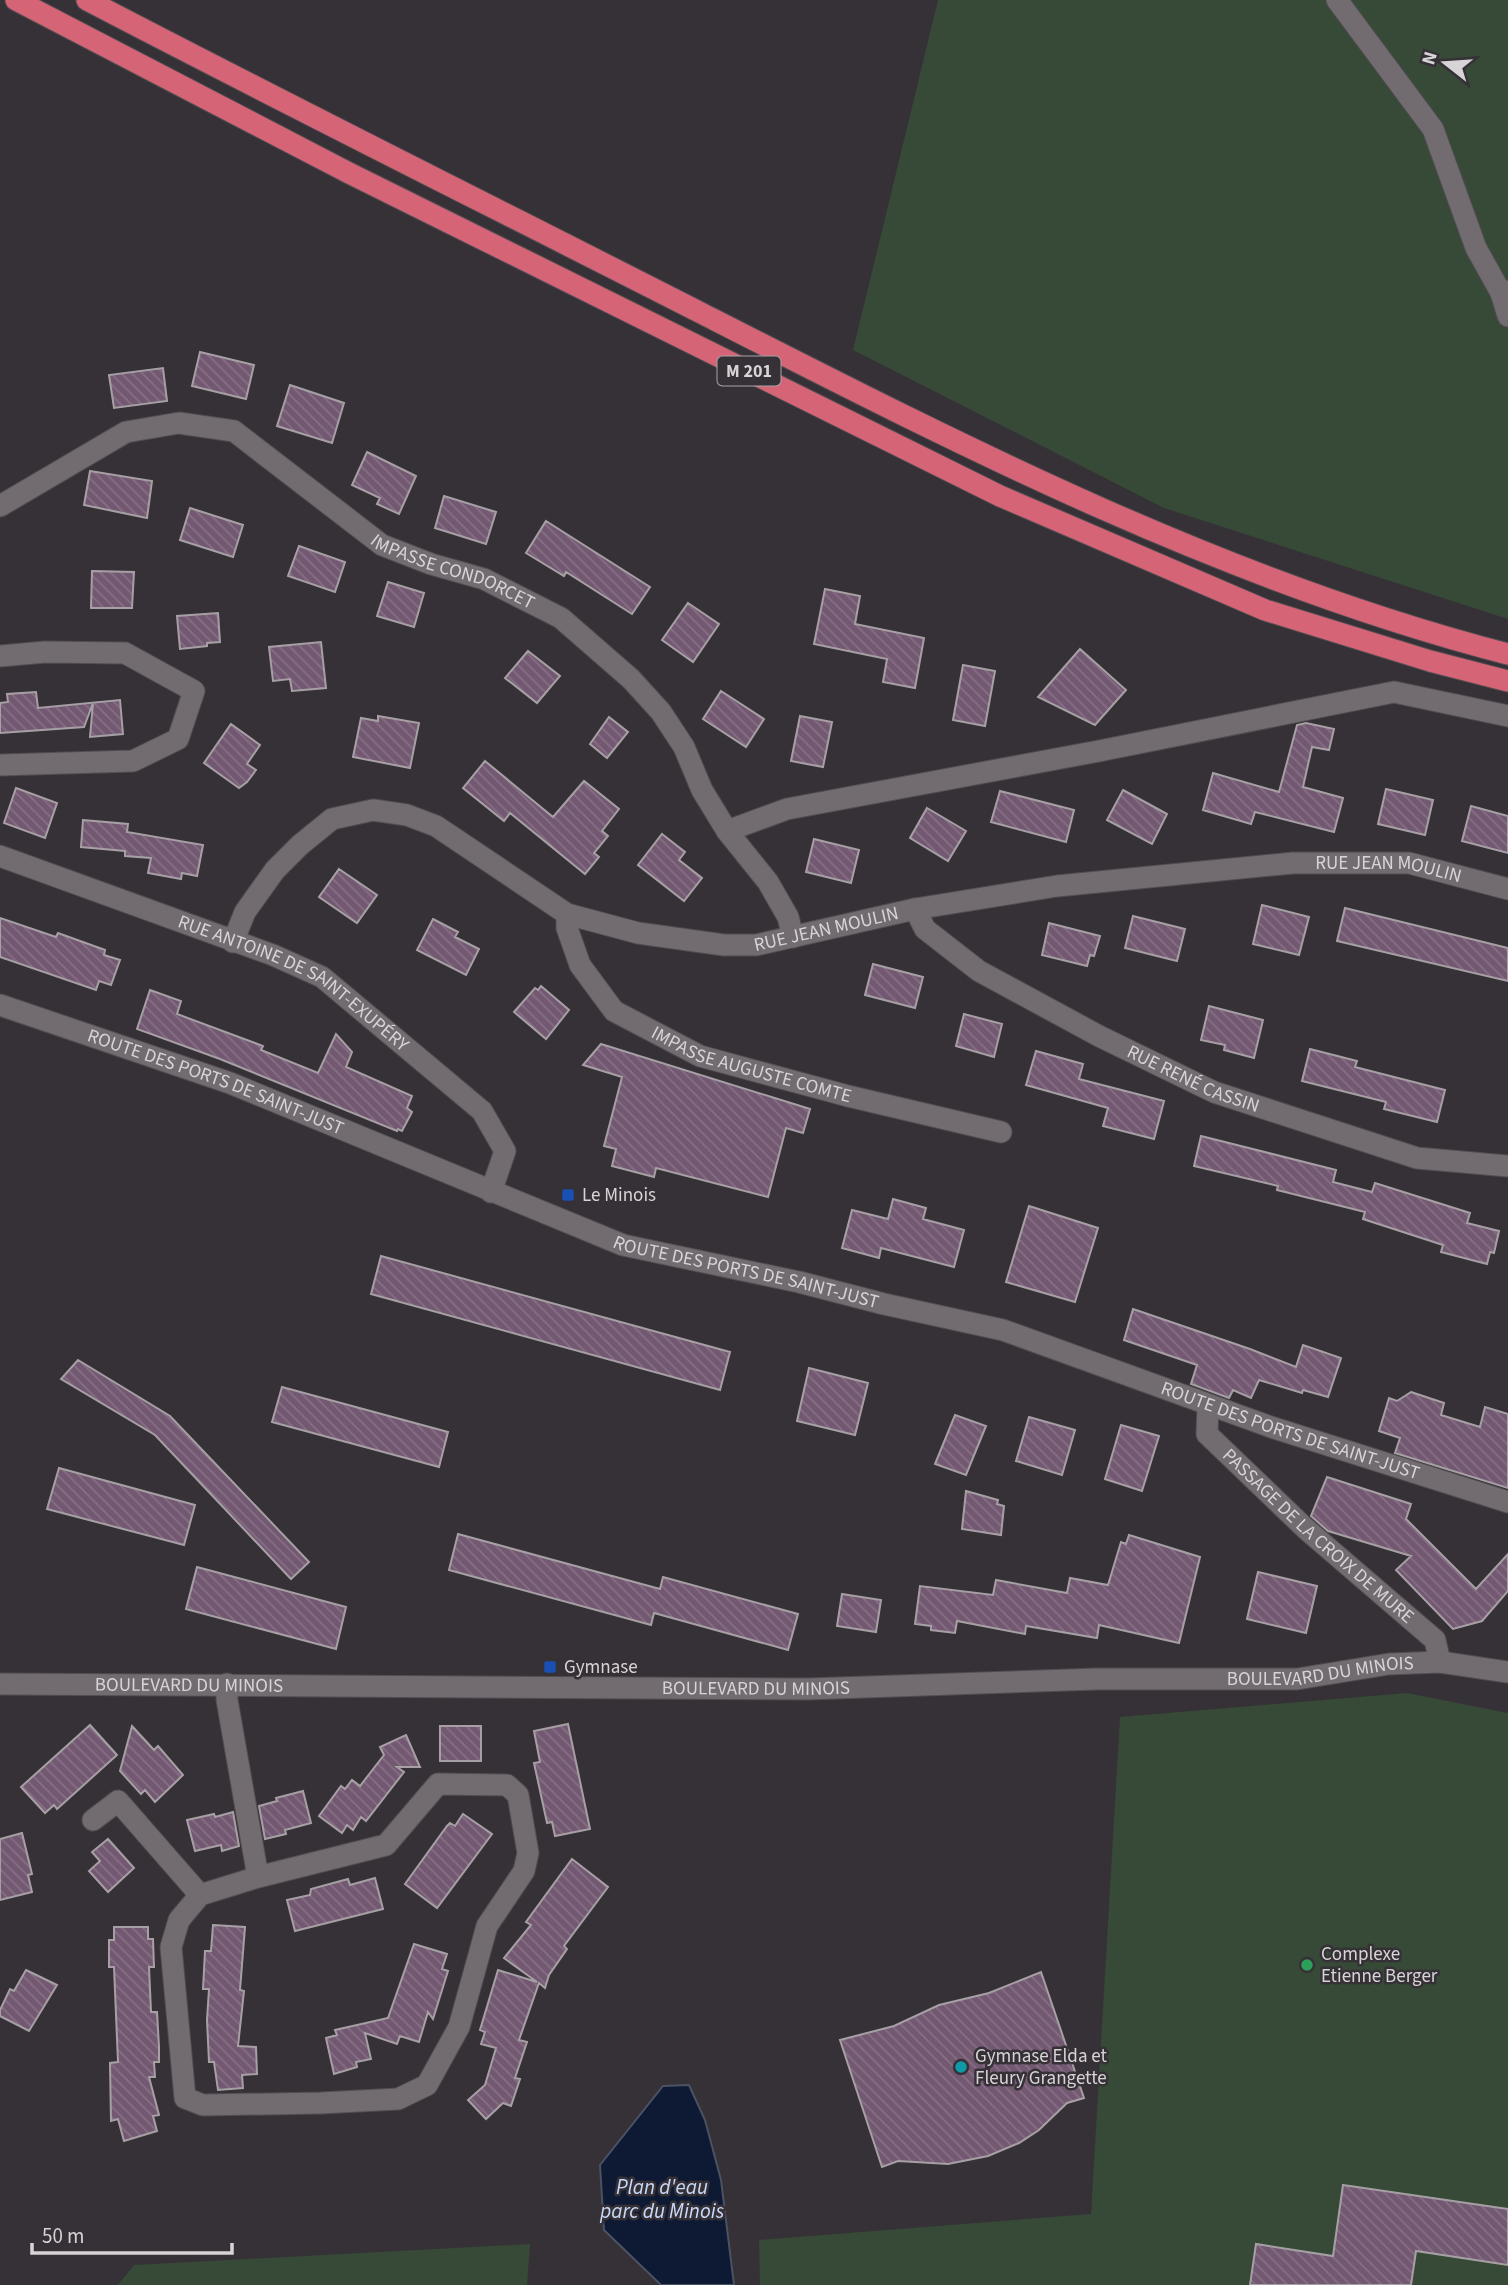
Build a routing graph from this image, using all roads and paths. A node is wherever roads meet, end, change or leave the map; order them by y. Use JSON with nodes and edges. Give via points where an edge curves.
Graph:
{"nodes":[{"id":1,"x":16,"y":0,"type":"edge"},
{"id":2,"x":87,"y":0,"type":"edge"},
{"id":3,"x":1337,"y":0,"type":"edge"},
{"id":4,"x":1504,"y":292,"type":"edge"},
{"id":5,"x":1508,"y":316,"type":"edge"},
{"id":6,"x":0,"y":506,"type":"edge"},
{"id":7,"x":1508,"y":654,"type":"edge"},
{"id":8,"x":0,"y":656,"type":"edge"},
{"id":9,"x":1508,"y":681,"type":"edge"},
{"id":10,"x":1508,"y":716,"type":"edge"},
{"id":11,"x":0,"y":765,"type":"edge"},
{"id":12,"x":727,"y":831,"type":"junction"},
{"id":13,"x":0,"y":856,"type":"edge"},
{"id":14,"x":1508,"y":889,"type":"edge"},
{"id":15,"x":915,"y":909,"type":"junction"},
{"id":16,"x":566,"y":914,"type":"junction"},
{"id":17,"x":793,"y":937,"type":"junction"},
{"id":18,"x":233,"y":942,"type":"junction"},
{"id":19,"x":0,"y":1005,"type":"edge"},
{"id":20,"x":1001,"y":1132,"type":"dead end"},
{"id":21,"x":1508,"y":1166,"type":"edge"},
{"id":22,"x":491,"y":1192,"type":"junction"},
{"id":23,"x":1208,"y":1405,"type":"junction"},
{"id":24,"x":1508,"y":1502,"type":"edge"},
{"id":25,"x":1440,"y":1662,"type":"junction"},
{"id":26,"x":1508,"y":1672,"type":"edge"},
{"id":27,"x":0,"y":1684,"type":"edge"},
{"id":28,"x":227,"y":1684,"type":"junction"},
{"id":29,"x":93,"y":1820,"type":"dead end"},
{"id":30,"x":258,"y":1877,"type":"junction"},
{"id":31,"x":200,"y":1895,"type":"junction"}],
"edges":[{"from":1,"to":9,"type":"highway","number":"M 201","via":[[349,173],[1000,496],[1265,610]]},
{"from":2,"to":7,"type":"highway","number":"M 201","via":[[1088,505],[1249,571],[1451,640]]},
{"from":3,"to":4,"type":"street","via":[[1433,129],[1476,248]]},
{"from":4,"to":5,"type":"street"},
{"from":6,"to":12,"type":"street","name":"IMPASSE CONDORCET","via":[[126,432],[179,423],[234,431],[382,545],[484,579],[561,618],[662,712]]},
{"from":8,"to":11,"type":"street","via":[[125,653],[194,691],[178,739],[133,761]]},
{"from":10,"to":12,"type":"street","via":[[1394,692],[787,809]]},
{"from":12,"to":17,"type":"street","name":"IMPASSE CONDORCET","via":[[768,883],[788,917]]},
{"from":13,"to":18,"type":"street","name":"RUE ANTOINE DE SAINT-EXUPÉRY"},
{"from":14,"to":15,"type":"street","name":"RUE JEAN MOULIN","via":[[1409,863],[1293,863],[1056,886]]},
{"from":15,"to":17,"type":"street","name":"RUE JEAN MOULIN"},
{"from":15,"to":21,"type":"street","name":"RUE RENÉ CASSIN","via":[[925,929],[979,971],[1214,1092],[1417,1158]]},
{"from":16,"to":17,"type":"street","name":"RUE JEAN MOULIN","via":[[638,933],[724,945],[756,945]]},
{"from":16,"to":18,"type":"street","name":"RUE JEAN MOULIN","via":[[436,825],[373,810],[332,819],[300,845],[245,912]]},
{"from":16,"to":20,"type":"street","name":"IMPASSE AUGUSTE COMTE","via":[[580,965],[614,1012],[700,1056]]},
{"from":18,"to":22,"type":"street","name":"RUE ANTOINE DE SAINT-EXUPÉRY","via":[[322,976],[482,1111],[505,1151]]},
{"from":19,"to":22,"type":"street","name":"ROUTE DES PORTS DE SAINT-JUST","via":[[230,1083]]},
{"from":22,"to":23,"type":"street","name":"ROUTE DES PORTS DE SAINT-JUST","via":[[622,1245],[1003,1330]]},
{"from":23,"to":24,"type":"street","name":"ROUTE DES PORTS DE SAINT-JUST"},
{"from":23,"to":25,"type":"street","name":"PASSAGE DE LA CROIX DE MURE","via":[[1207,1434],[1306,1529],[1435,1640]]},
{"from":25,"to":26,"type":"street","name":"BOULEVARD DU MINOIS"},
{"from":25,"to":28,"type":"street","name":"BOULEVARD DU MINOIS","via":[[1389,1664],[1297,1679],[1097,1679],[808,1689]]},
{"from":27,"to":28,"type":"street","name":"BOULEVARD DU MINOIS"},
{"from":28,"to":30,"type":"street"},
{"from":29,"to":31,"type":"street","via":[[118,1801]]},
{"from":30,"to":31,"type":"street"},
{"from":30,"to":31,"type":"street","via":[[386,1845],[438,1784],[507,1785],[518,1795],[528,1853],[524,1871],[487,1926],[459,2027],[427,2085],[398,2099],[203,2105],[185,2098],[171,1947],[179,1920]]}]}
